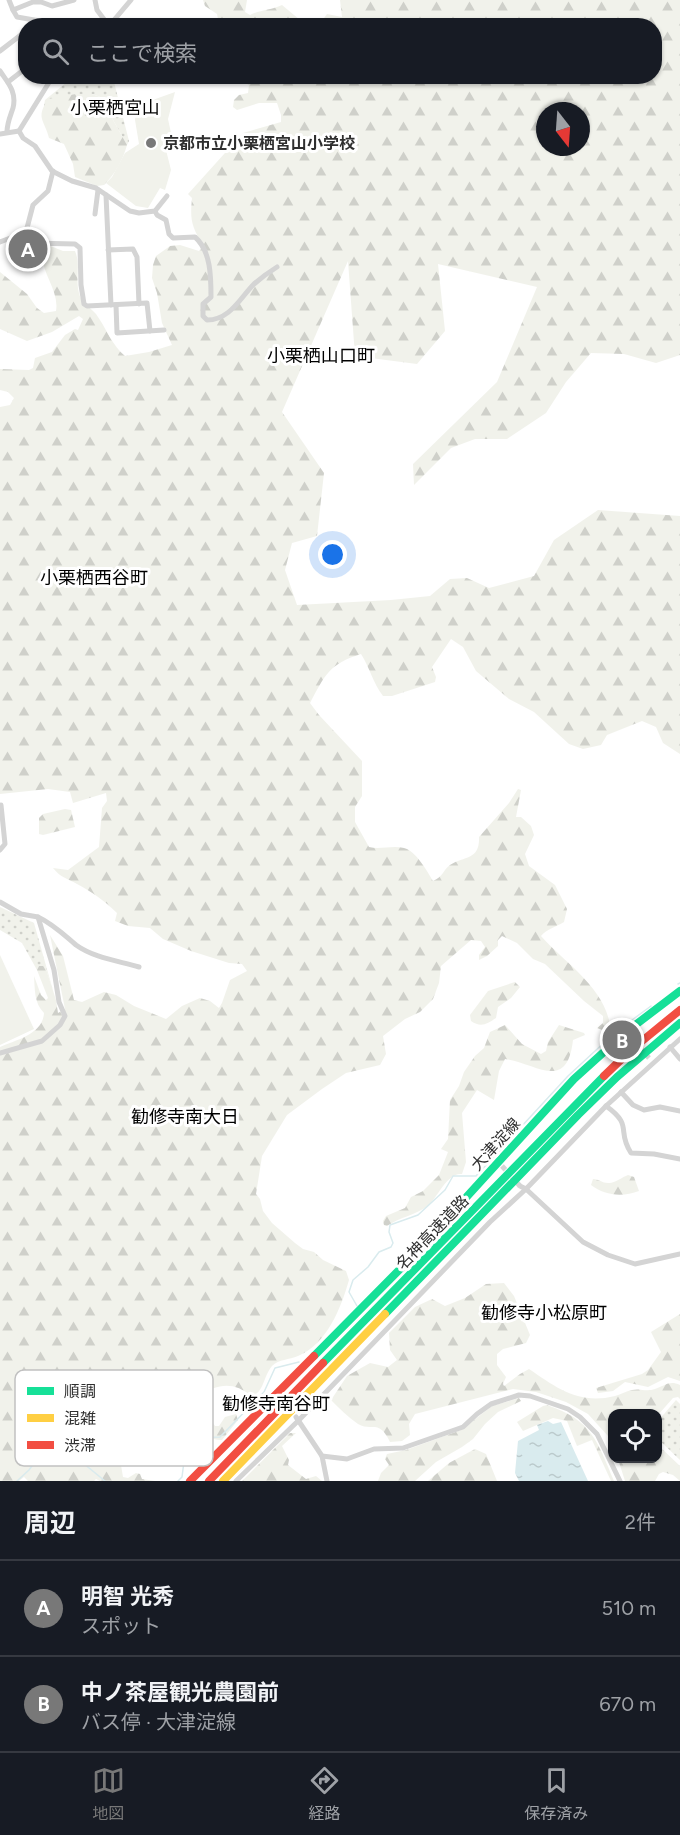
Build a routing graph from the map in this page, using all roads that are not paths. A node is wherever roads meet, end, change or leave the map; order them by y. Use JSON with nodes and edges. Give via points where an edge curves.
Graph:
{"nodes":[{"id":1,"x":9,"y":0,"type":"edge"},
{"id":2,"x":74,"y":0,"type":"edge"},
{"id":3,"x":95,"y":0,"type":"edge"},
{"id":4,"x":132,"y":0,"type":"edge"},
{"id":5,"x":13,"y":10,"type":"junction"},
{"id":6,"x":23,"y":18,"type":"edge"},
{"id":7,"x":103,"y":18,"type":"edge"},
{"id":8,"x":116,"y":18,"type":"edge"},
{"id":9,"x":18,"y":37,"type":"edge"},
{"id":10,"x":0,"y":51,"type":"edge"},
{"id":11,"x":0,"y":71,"type":"edge"},
{"id":12,"x":18,"y":74,"type":"edge"},
{"id":13,"x":8,"y":82,"type":"junction"},
{"id":14,"x":49,"y":84,"type":"edge"},
{"id":15,"x":19,"y":131,"type":"junction"},
{"id":16,"x":7,"y":132,"type":"junction"},
{"id":17,"x":0,"y":134,"type":"edge"},
{"id":18,"x":53,"y":171,"type":"junction"},
{"id":19,"x":98,"y":190,"type":"junction"},
{"id":20,"x":105,"y":195,"type":"junction"},
{"id":21,"x":167,"y":196,"type":"dead end"},
{"id":22,"x":155,"y":211,"type":"junction"},
{"id":23,"x":95,"y":214,"type":"dead end"},
{"id":24,"x":27,"y":228,"type":"junction"},
{"id":25,"x":0,"y":242,"type":"edge"},
{"id":26,"x":108,"y":250,"type":"junction"},
{"id":27,"x":278,"y":267,"type":"dead end"},
{"id":28,"x":139,"y":304,"type":"junction"},
{"id":29,"x":113,"y":305,"type":"junction"},
{"id":30,"x":164,"y":330,"type":"dead end"},
{"id":31,"x":150,"y":331,"type":"junction"},
{"id":32,"x":1,"y":805,"type":"edge"},
{"id":33,"x":0,"y":850,"type":"edge"},
{"id":34,"x":0,"y":902,"type":"edge"},
{"id":35,"x":38,"y":917,"type":"junction"},
{"id":36,"x":139,"y":967,"type":"dead end"},
{"id":37,"x":680,"y":991,"type":"edge"},
{"id":38,"x":680,"y":1010,"type":"edge"},
{"id":39,"x":680,"y":1023,"type":"edge"},
{"id":40,"x":680,"y":1039,"type":"edge"},
{"id":41,"x":670,"y":1047,"type":"junction"},
{"id":42,"x":0,"y":1053,"type":"edge"},
{"id":43,"x":680,"y":1059,"type":"edge"},
{"id":44,"x":621,"y":1092,"type":"junction"},
{"id":45,"x":606,"y":1106,"type":"junction"},
{"id":46,"x":680,"y":1112,"type":"edge"},
{"id":47,"x":680,"y":1159,"type":"edge"},
{"id":48,"x":520,"y":1185,"type":"tunnel mouth"},
{"id":49,"x":526,"y":1189,"type":"junction"},
{"id":50,"x":680,"y":1254,"type":"edge"},
{"id":51,"x":297,"y":1419,"type":"junction"},
{"id":52,"x":322,"y":1456,"type":"junction"},
{"id":53,"x":213,"y":1459,"type":"edge"},
{"id":54,"x":205,"y":1466,"type":"edge"},
{"id":55,"x":190,"y":1481,"type":"edge"},
{"id":56,"x":209,"y":1481,"type":"edge"},
{"id":57,"x":223,"y":1481,"type":"edge"},
{"id":58,"x":237,"y":1481,"type":"edge"},
{"id":59,"x":327,"y":1481,"type":"edge"},
{"id":60,"x":620,"y":1481,"type":"edge"}],
"edges":[{"from":1,"to":5,"type":"street"},
{"from":2,"to":5,"type":"street","via":[[52,6],[33,2]]},
{"from":3,"to":7,"type":"street"},
{"from":4,"to":8,"type":"street"},
{"from":5,"to":6,"type":"street"},
{"from":9,"to":10,"type":"street"},
{"from":11,"to":13,"type":"street"},
{"from":12,"to":13,"type":"street"},
{"from":13,"to":16,"type":"street","via":[[14,94]]},
{"from":14,"to":15,"type":"street"},
{"from":15,"to":16,"type":"street"},
{"from":15,"to":18,"type":"street"},
{"from":16,"to":17,"type":"street"},
{"from":18,"to":19,"type":"street"},
{"from":18,"to":24,"type":"street","via":[[48,191],[33,205]]},
{"from":19,"to":20,"type":"street"},
{"from":19,"to":23,"type":"street"},
{"from":20,"to":22,"type":"street","via":[[130,211]]},
{"from":20,"to":26,"type":"street"},
{"from":21,"to":22,"type":"street"},
{"from":22,"to":27,"type":"street","via":[[166,220],[173,238],[195,237],[200,242],[211,271],[211,297],[203,304],[207,320],[216,320],[229,311],[252,286]]},
{"from":24,"to":25,"type":"street","via":[[24,233]]},
{"from":24,"to":29,"type":"street","via":[[30,243],[75,244],[80,248],[84,304]]},
{"from":26,"to":28,"type":"street","via":[[133,249],[137,257]]},
{"from":26,"to":29,"type":"street"},
{"from":28,"to":29,"type":"street"},
{"from":28,"to":31,"type":"street","via":[[147,303]]},
{"from":29,"to":31,"type":"street","via":[[117,333]]},
{"from":30,"to":31,"type":"street"},
{"from":32,"to":33,"type":"street","via":[[4,844]]},
{"from":34,"to":35,"type":"street","via":[[21,914]]},
{"from":35,"to":36,"type":"street","via":[[52,923],[77,946]]},
{"from":35,"to":42,"type":"street","via":[[65,1016],[42,1041]]},
{"from":37,"to":53,"type":"main road","name":"大津淀線","via":[[574,1079],[410,1259]]},
{"from":38,"to":56,"type":"main road","name":"名神高速道路","via":[[584,1095]]},
{"from":39,"to":57,"type":"main road","name":"名神高速道路","via":[[578,1115]]},
{"from":40,"to":41,"type":"street"},
{"from":41,"to":43,"type":"street"},
{"from":41,"to":44,"type":"street","via":[[651,1060]]},
{"from":44,"to":45,"type":"street"},
{"from":44,"to":46,"type":"street","via":[[644,1110],[660,1107]]},
{"from":45,"to":47,"type":"street","via":[[623,1121],[625,1145],[631,1154]]},
{"from":45,"to":49,"type":"street"},
{"from":48,"to":49,"type":"street"},
{"from":49,"to":50,"type":"street","via":[[583,1242],[608,1255],[635,1264]]},
{"from":49,"to":51,"type":"street"},
{"from":51,"to":52,"type":"street"},
{"from":51,"to":58,"type":"street"},
{"from":52,"to":59,"type":"street"},
{"from":52,"to":60,"type":"street","via":[[347,1459],[374,1449],[403,1448],[463,1427],[491,1404],[519,1395],[568,1409],[580,1417],[597,1434]]},
{"from":54,"to":55,"type":"main road","name":"大津淀線"}]}
